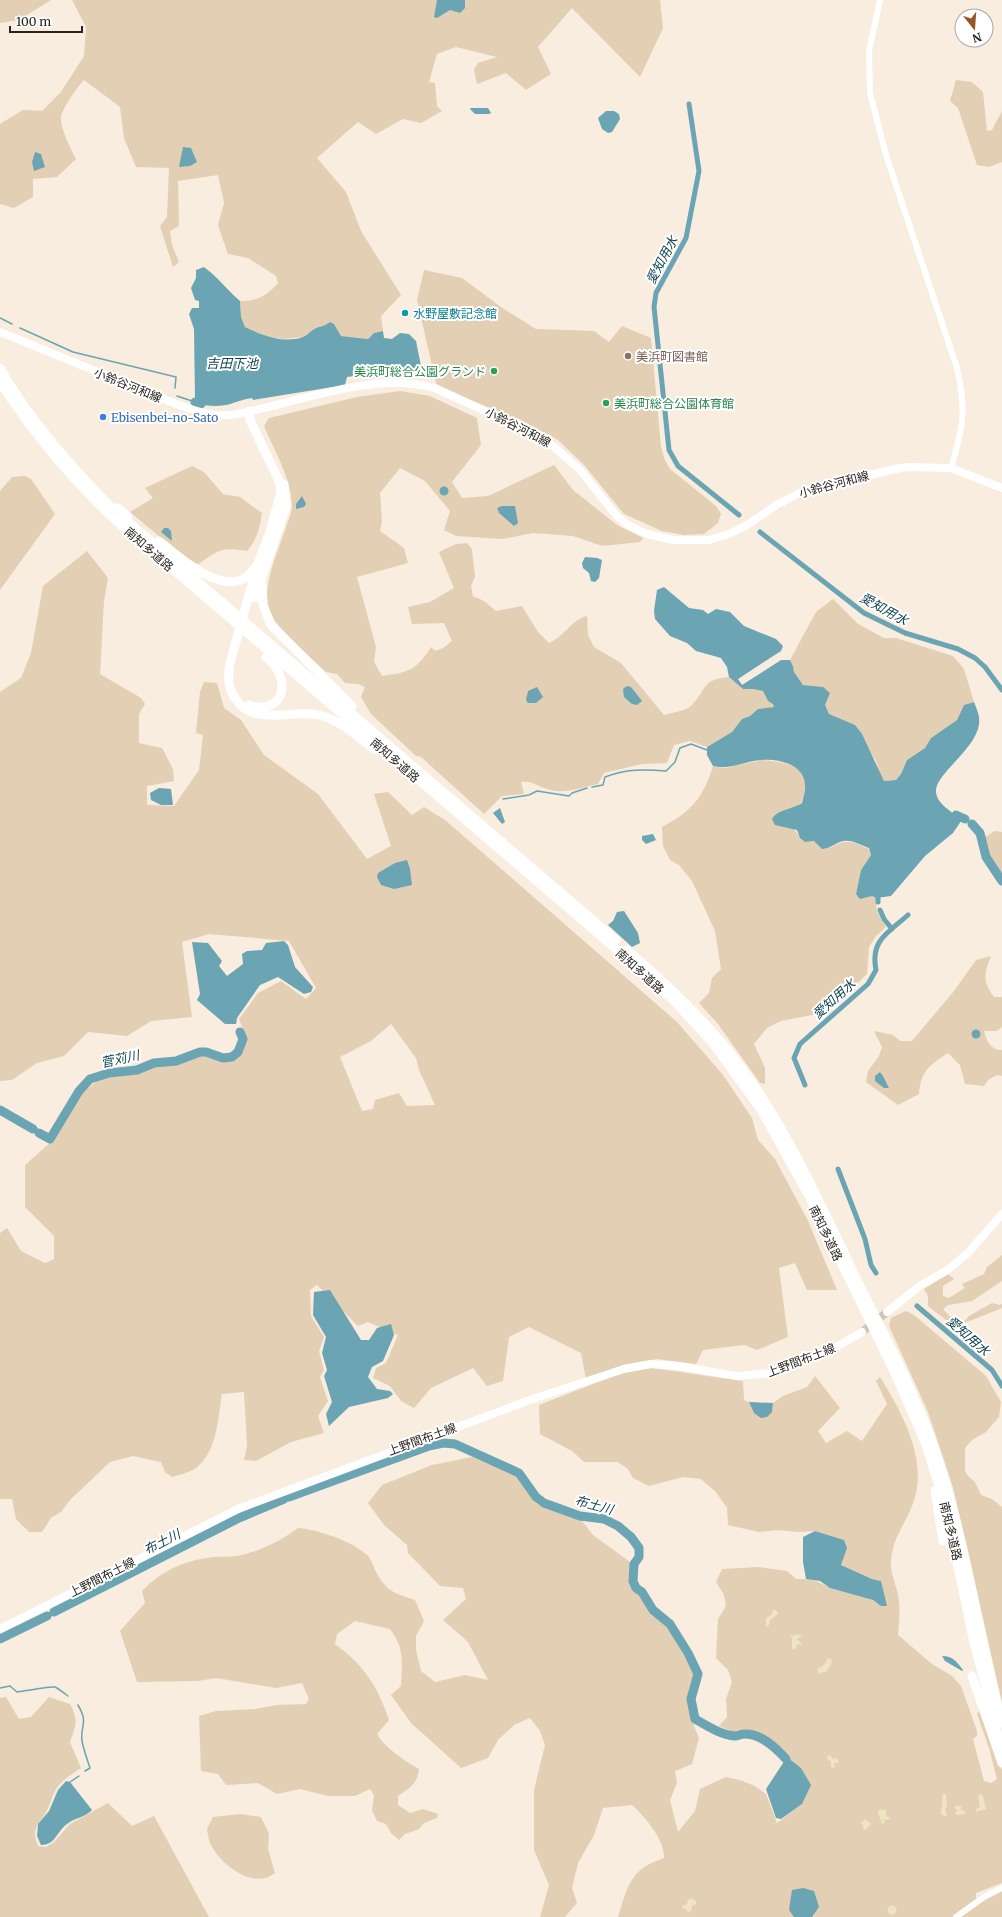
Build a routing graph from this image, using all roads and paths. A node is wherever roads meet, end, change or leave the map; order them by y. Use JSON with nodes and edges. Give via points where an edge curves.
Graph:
{"nodes":[{"id":1,"x":880,"y":0,"type":"edge"},
{"id":2,"x":0,"y":332,"type":"edge"},
{"id":3,"x":0,"y":368,"type":"edge"},
{"id":4,"x":0,"y":382,"type":"edge"},
{"id":5,"x":249,"y":411,"type":"junction"},
{"id":6,"x":951,"y":468,"type":"junction"},
{"id":7,"x":1002,"y":488,"type":"edge"},
{"id":8,"x":111,"y":508,"type":"junction"},
{"id":9,"x":261,"y":568,"type":"junction"},
{"id":10,"x":233,"y":619,"type":"junction"},
{"id":11,"x":251,"y":635,"type":"junction"},
{"id":12,"x":430,"y":791,"type":"junction"},
{"id":13,"x":464,"y":809,"type":"junction"},
{"id":14,"x":1002,"y":1214,"type":"edge"},
{"id":15,"x":887,"y":1312,"type":"tunnel mouth"},
{"id":16,"x":862,"y":1332,"type":"tunnel mouth"},
{"id":17,"x":925,"y":1442,"type":"junction"},
{"id":18,"x":944,"y":1540,"type":"dead end"},
{"id":19,"x":0,"y":1629,"type":"edge"},
{"id":20,"x":972,"y":1676,"type":"dead end"},
{"id":21,"x":1002,"y":1723,"type":"edge"},
{"id":22,"x":1002,"y":1750,"type":"edge"},
{"id":23,"x":1002,"y":1763,"type":"edge"},
{"id":24,"x":1002,"y":1888,"type":"edge"},
{"id":25,"x":956,"y":1917,"type":"edge"}],
"edges":[{"from":1,"to":6,"type":"street","via":[[869,51],[870,93],[886,155],[957,368],[964,409],[962,428]]},
{"from":2,"to":5,"type":"main road","name":"小鈴谷河和線","via":[[199,412],[216,415]]},
{"from":3,"to":8,"type":"highway","name":"南知多道路","via":[[52,444]]},
{"from":4,"to":10,"type":"highway","name":"南知多道路","via":[[36,435],[70,476],[137,539]]},
{"from":5,"to":6,"type":"main road","name":"小鈴谷河和線","via":[[339,390],[388,382],[416,383],[435,388],[544,438],[580,470],[616,515],[628,525],[647,534],[673,540],[709,540],[729,534],[796,494],[816,487],[908,467]]},
{"from":5,"to":9,"type":"highway","via":[[255,417],[286,489],[286,507]]},
{"from":6,"to":7,"type":"main road","name":"小鈴谷河和線"},
{"from":8,"to":9,"type":"highway","via":[[118,508],[179,557],[215,579],[234,582]]},
{"from":8,"to":10,"type":"highway","name":"南知多道路"},
{"from":9,"to":11,"type":"highway","via":[[232,672],[236,691],[241,699],[248,705],[267,708],[280,696],[281,677],[275,664]]},
{"from":9,"to":12,"type":"highway","via":[[228,671],[228,684],[237,701],[250,711],[261,715],[311,713],[330,718],[377,751],[426,791]]},
{"from":9,"to":13,"type":"highway","via":[[263,605],[277,632],[367,721],[460,802]]},
{"from":10,"to":11,"type":"highway"},
{"from":10,"to":11,"type":"highway","name":"南知多道路"},
{"from":11,"to":12,"type":"highway","name":"南知多道路"},
{"from":11,"to":13,"type":"highway","name":"南知多道路"},
{"from":12,"to":17,"type":"highway","name":"南知多道路","via":[[675,1002],[729,1064],[760,1108],[809,1196],[892,1367]]},
{"from":13,"to":21,"type":"highway","name":"南知多道路","via":[[680,998],[736,1060],[778,1123],[900,1366],[934,1448],[959,1535]]},
{"from":14,"to":15,"type":"main road","via":[[968,1253]]},
{"from":16,"to":19,"type":"main road","name":"上野間布土線","via":[[831,1350],[772,1373],[737,1376],[651,1364],[624,1369],[530,1400],[238,1509]]},
{"from":17,"to":18,"type":"highway","via":[[923,1449],[936,1491]]},
{"from":17,"to":22,"type":"highway","name":"南知多道路","via":[[945,1505],[973,1638]]},
{"from":20,"to":23,"type":"highway"},
{"from":24,"to":25,"type":"street"}]}
